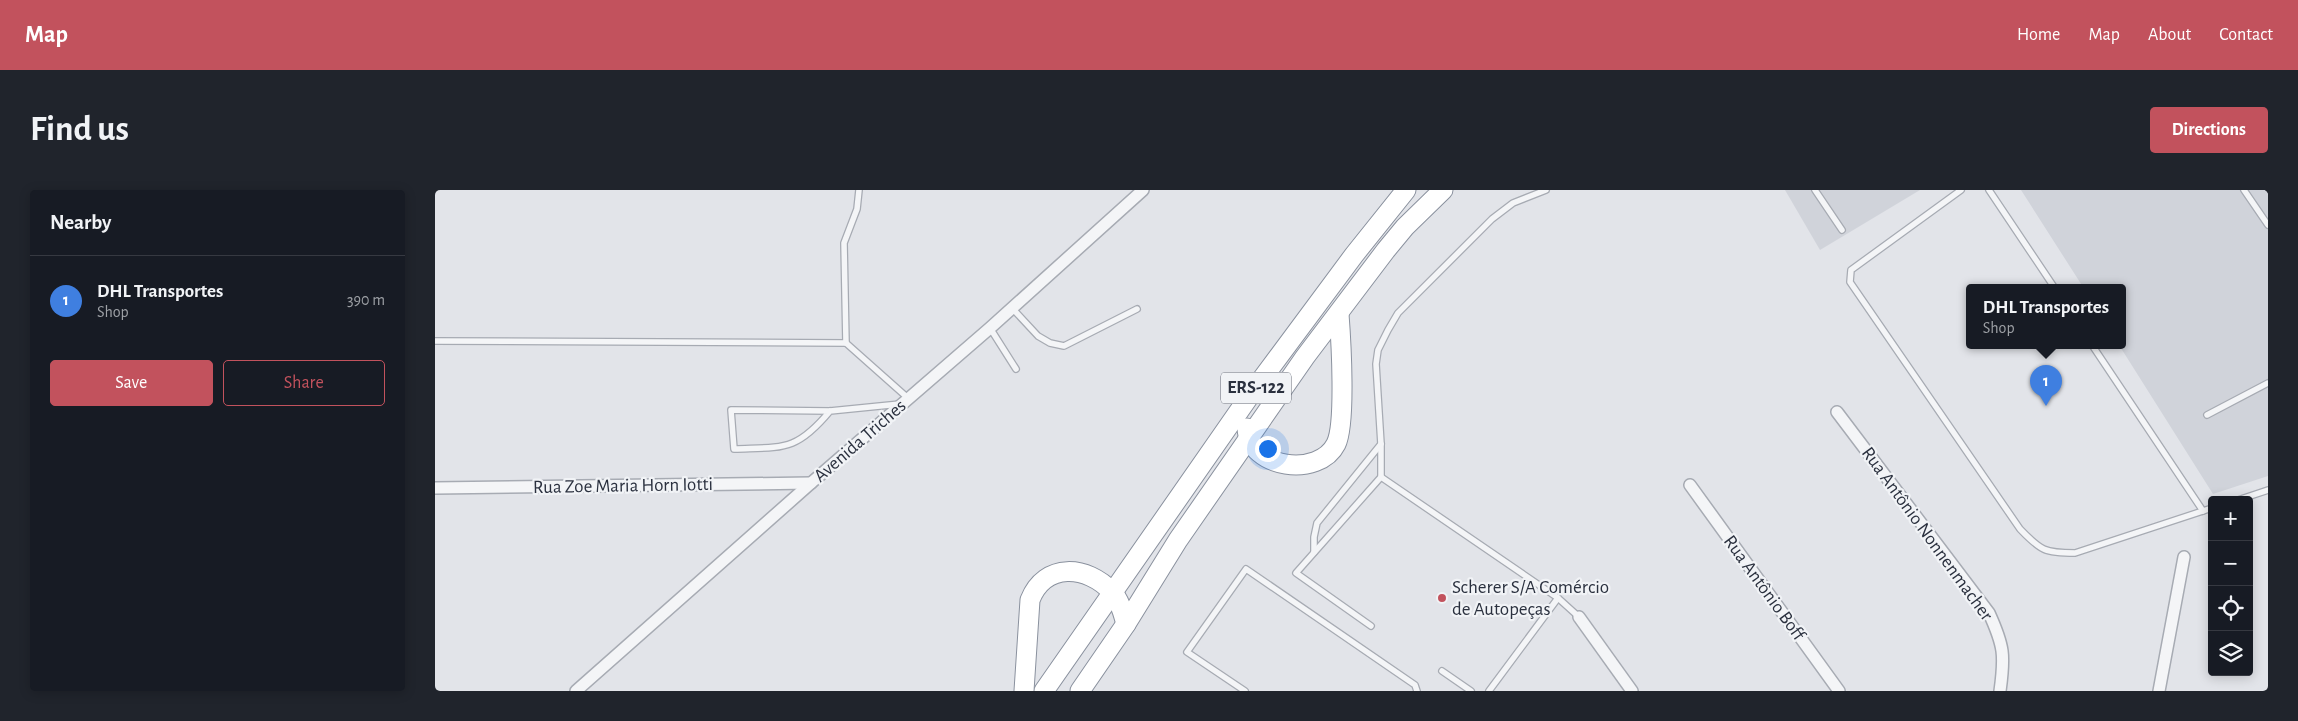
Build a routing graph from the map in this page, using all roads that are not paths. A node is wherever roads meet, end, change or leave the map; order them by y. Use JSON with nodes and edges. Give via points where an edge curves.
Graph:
{"nodes":[{"id":1,"x":859,"y":190,"type":"edge"},
{"id":2,"x":1143,"y":190,"type":"edge"},
{"id":3,"x":1406,"y":190,"type":"edge"},
{"id":4,"x":1443,"y":190,"type":"edge"},
{"id":5,"x":1546,"y":190,"type":"edge"},
{"id":6,"x":1815,"y":190,"type":"edge"},
{"id":7,"x":1961,"y":190,"type":"edge"},
{"id":8,"x":1989,"y":190,"type":"edge"},
{"id":9,"x":2244,"y":190,"type":"edge"},
{"id":10,"x":2268,"y":225,"type":"edge"},
{"id":11,"x":1842,"y":230,"type":"dead end"},
{"id":12,"x":2052,"y":284,"type":"edge"},
{"id":13,"x":1012,"y":308,"type":"junction"},
{"id":14,"x":1137,"y":309,"type":"dead end"},
{"id":15,"x":1339,"y":314,"type":"junction"},
{"id":16,"x":990,"y":328,"type":"junction"},
{"id":17,"x":435,"y":341,"type":"edge"},
{"id":18,"x":845,"y":343,"type":"junction"},
{"id":19,"x":2095,"y":349,"type":"edge"},
{"id":20,"x":1016,"y":369,"type":"dead end"},
{"id":21,"x":2268,"y":383,"type":"edge"},
{"id":22,"x":1253,"y":391,"type":"junction"},
{"id":23,"x":906,"y":401,"type":"junction"},
{"id":24,"x":830,"y":412,"type":"junction"},
{"id":25,"x":1837,"y":412,"type":"dead end"},
{"id":26,"x":2207,"y":415,"type":"dead end"},
{"id":27,"x":1248,"y":439,"type":"junction"},
{"id":28,"x":1381,"y":444,"type":"junction"},
{"id":29,"x":1381,"y":477,"type":"junction"},
{"id":30,"x":811,"y":483,"type":"junction"},
{"id":31,"x":1689,"y":485,"type":"dead end"},
{"id":32,"x":435,"y":488,"type":"edge"},
{"id":33,"x":2268,"y":490,"type":"edge"},
{"id":34,"x":2250,"y":496,"type":"edge"},
{"id":35,"x":2208,"y":509,"type":"edge"},
{"id":36,"x":2203,"y":511,"type":"junction"},
{"id":37,"x":1314,"y":552,"type":"junction"},
{"id":38,"x":2184,"y":557,"type":"dead end"},
{"id":39,"x":1114,"y":593,"type":"junction"},
{"id":40,"x":1558,"y":598,"type":"junction"},
{"id":41,"x":1579,"y":618,"type":"joint"},
{"id":42,"x":1127,"y":624,"type":"junction"},
{"id":43,"x":1371,"y":626,"type":"dead end"},
{"id":44,"x":1442,"y":671,"type":"dead end"},
{"id":45,"x":576,"y":691,"type":"edge"},
{"id":46,"x":1024,"y":691,"type":"edge"},
{"id":47,"x":1044,"y":691,"type":"edge"},
{"id":48,"x":1080,"y":691,"type":"edge"},
{"id":49,"x":1245,"y":691,"type":"edge"},
{"id":50,"x":1417,"y":691,"type":"edge"},
{"id":51,"x":1471,"y":691,"type":"edge"},
{"id":52,"x":1489,"y":691,"type":"edge"},
{"id":53,"x":1631,"y":691,"type":"edge"},
{"id":54,"x":1839,"y":691,"type":"edge"},
{"id":55,"x":2000,"y":691,"type":"edge"},
{"id":56,"x":2159,"y":691,"type":"edge"}],
"edges":[{"from":1,"to":18,"type":"lane","via":[[857,209],[844,243]]},
{"from":2,"to":13,"type":"street","name":"Avenida Triches"},
{"from":3,"to":22,"type":"highway","number":"ERS-122"},
{"from":4,"to":15,"type":"highway","number":"ERS-122","via":[[1392,242]]},
{"from":5,"to":28,"type":"lane","via":[[1513,203],[1492,219],[1398,313],[1378,350],[1375,364]]},
{"from":6,"to":11,"type":"lane"},
{"from":7,"to":36,"type":"lane","via":[[1851,270],[1849,282],[2020,529],[2037,548],[2055,553],[2075,553]]},
{"from":8,"to":12,"type":"lane"},
{"from":9,"to":10,"type":"lane"},
{"from":13,"to":14,"type":"lane","via":[[1038,336],[1064,346]]},
{"from":13,"to":16,"type":"street","name":"Avenida Triches"},
{"from":15,"to":27,"type":"highway","number":"ERS-122"},
{"from":15,"to":27,"type":"highway","via":[[1341,425],[1336,445],[1325,456],[1308,464],[1281,464],[1260,455]]},
{"from":16,"to":20,"type":"lane"},
{"from":16,"to":23,"type":"street","name":"Avenida Triches"},
{"from":17,"to":18,"type":"lane"},
{"from":18,"to":23,"type":"lane"},
{"from":19,"to":36,"type":"lane"},
{"from":21,"to":26,"type":"lane"},
{"from":22,"to":27,"type":"highway","via":[[1247,420]]},
{"from":22,"to":39,"type":"highway","number":"ERS-122"},
{"from":23,"to":24,"type":"lane"},
{"from":23,"to":30,"type":"street","name":"Avenida Triches"},
{"from":24,"to":24,"type":"lane","via":[[731,410],[734,449],[783,446],[801,440]]},
{"from":25,"to":55,"type":"street","name":"Rua Antônio Nonnenmacher","via":[[1989,613],[2001,639],[2004,662]]},
{"from":27,"to":42,"type":"highway","number":"ERS-122","via":[[1178,540]]},
{"from":28,"to":29,"type":"lane"},
{"from":28,"to":37,"type":"lane","via":[[1317,523]]},
{"from":29,"to":37,"type":"lane"},
{"from":29,"to":40,"type":"lane"},
{"from":30,"to":32,"type":"street","name":"Rua Zoe Maria Horn Iotti"},
{"from":30,"to":45,"type":"street","name":"Avenida Triches"},
{"from":31,"to":54,"type":"street","name":"Rua Antônio Boff"},
{"from":33,"to":34,"type":"lane"},
{"from":35,"to":36,"type":"lane"},
{"from":37,"to":43,"type":"lane","via":[[1296,573]]},
{"from":38,"to":56,"type":"street"},
{"from":39,"to":42,"type":"highway"},
{"from":39,"to":46,"type":"highway","via":[[1087,575],[1071,572],[1058,572],[1035,588],[1028,612]]},
{"from":39,"to":47,"type":"highway","number":"ERS-122"},
{"from":40,"to":41,"type":"lane"},
{"from":40,"to":52,"type":"lane"},
{"from":41,"to":53,"type":"street"},
{"from":42,"to":48,"type":"highway","number":"ERS-122"},
{"from":44,"to":51,"type":"lane"},
{"from":49,"to":50,"type":"lane","via":[[1187,652],[1245,569],[1415,685]]}]}
